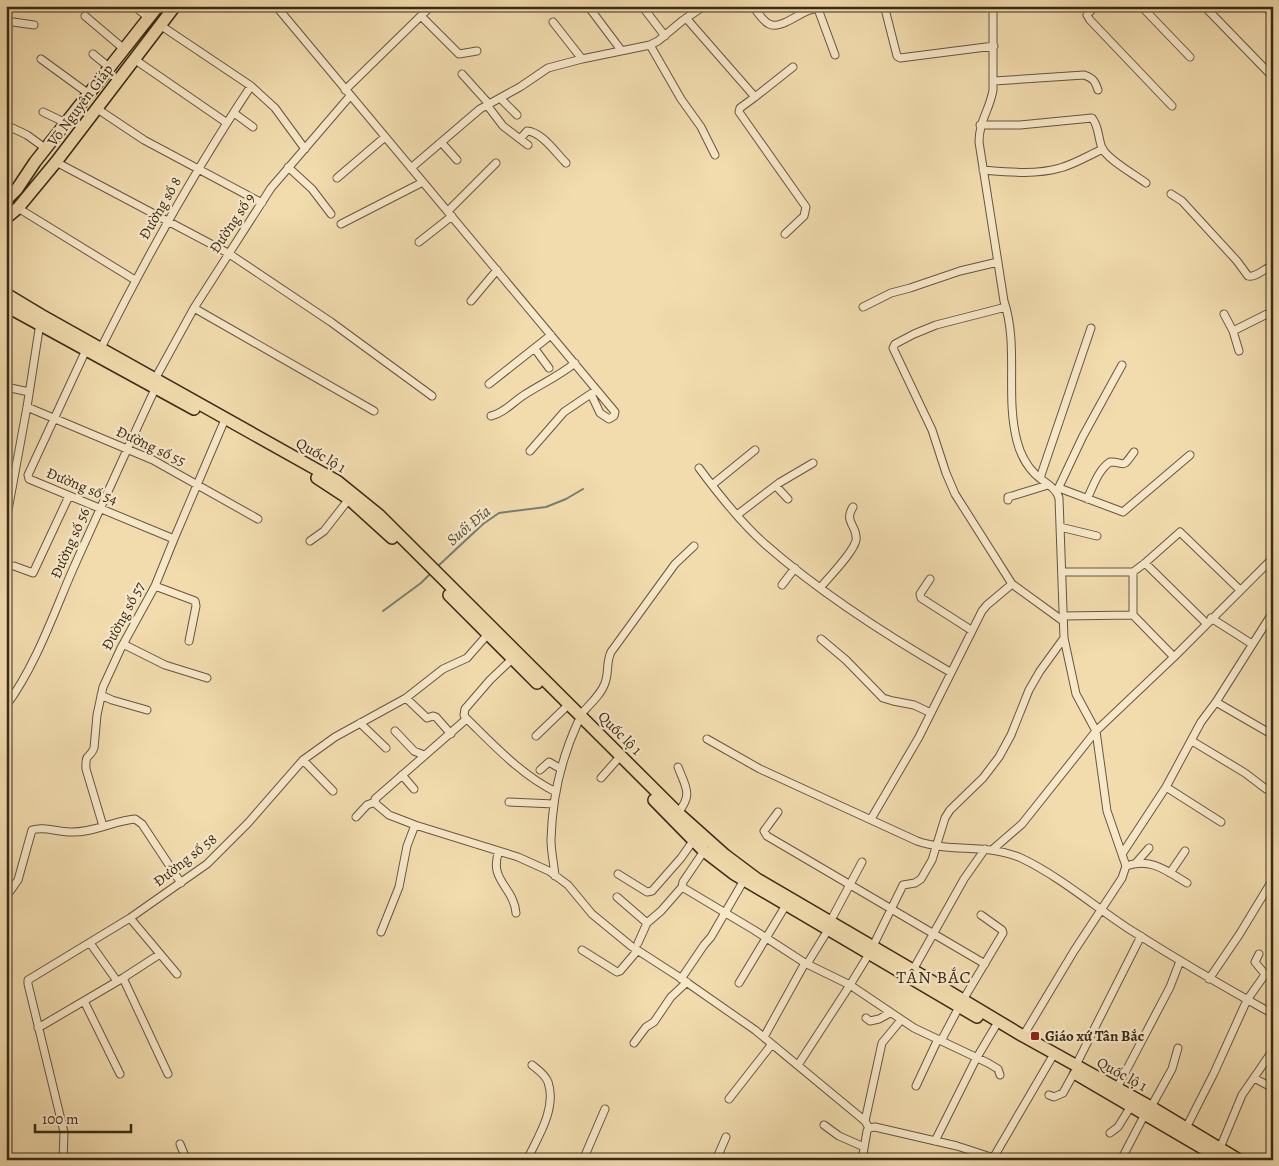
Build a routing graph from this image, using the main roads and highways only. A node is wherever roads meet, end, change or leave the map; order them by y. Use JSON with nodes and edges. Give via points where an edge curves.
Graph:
{"nodes":[{"id":1,"x":158,"y":6,"type":"edge"},
{"id":2,"x":176,"y":6,"type":"edge"},
{"id":3,"x":6,"y":200,"type":"edge"},
{"id":4,"x":13,"y":212,"type":"edge"},
{"id":5,"x":6,"y":227,"type":"edge"},
{"id":6,"x":6,"y":294,"type":"edge"},
{"id":7,"x":6,"y":306,"type":"edge"},
{"id":8,"x":155,"y":384,"type":"junction"},
{"id":9,"x":426,"y":568,"type":"junction"},
{"id":10,"x":437,"y":578,"type":"junction"},
{"id":11,"x":579,"y":719,"type":"junction"},
{"id":12,"x":829,"y":926,"type":"junction"},
{"id":13,"x":871,"y":950,"type":"junction"},
{"id":14,"x":961,"y":1004,"type":"junction"},
{"id":15,"x":1075,"y":1069,"type":"junction"},
{"id":16,"x":1148,"y":1110,"type":"junction"},
{"id":17,"x":1205,"y":1155,"type":"edge"},
{"id":18,"x":1223,"y":1160,"type":"edge"},
{"id":19,"x":1239,"y":1160,"type":"edge"}],
"edges":[{"from":1,"to":3,"type":"highway","name":"Võ Nguyên Giáp"},
{"from":2,"to":4,"type":"highway","name":"Võ Nguyên Giáp","via":[[56,162]]},
{"from":4,"to":5,"type":"highway","name":"Võ Nguyên Giáp"},
{"from":6,"to":8,"type":"highway","name":"Quốc lộ 1","via":[[101,348]]},
{"from":7,"to":8,"type":"highway","name":"Quốc lộ 1"},
{"from":8,"to":9,"type":"highway","name":"Quốc lộ 1","via":[[349,499]]},
{"from":8,"to":9,"type":"highway","name":"Quốc lộ 1","via":[[337,480],[369,506]]},
{"from":9,"to":10,"type":"highway","name":"Quốc lộ 1"},
{"from":10,"to":11,"type":"highway","name":"Quốc lộ 1"},
{"from":10,"to":11,"type":"highway","name":"Quốc lộ 1","via":[[512,659],[564,709]]},
{"from":11,"to":12,"type":"highway","name":"Quốc lộ 1","via":[[741,868]]},
{"from":11,"to":12,"type":"highway","name":"Quốc lộ 1","via":[[704,851],[786,906]]},
{"from":12,"to":13,"type":"highway","name":"Quốc lộ 1"},
{"from":13,"to":14,"type":"highway","name":"Quốc lộ 1"},
{"from":13,"to":14,"type":"highway","name":"Quốc lộ 1","via":[[913,970]]},
{"from":14,"to":15,"type":"highway","name":"Quốc lộ 1","via":[[1023,1036]]},
{"from":14,"to":15,"type":"highway","name":"Quốc lộ 1","via":[[1051,1059]]},
{"from":15,"to":16,"type":"highway","name":"Quốc lộ 1","via":[[1117,1088]]},
{"from":15,"to":16,"type":"highway","name":"Quốc lộ 1","via":[[1131,1106]]},
{"from":16,"to":17,"type":"highway","name":"Quốc lộ 1"},
{"from":16,"to":19,"type":"highway","name":"Quốc lộ 1","via":[[1186,1128]]},
{"from":17,"to":18,"type":"highway","name":"Quốc lộ 1"}]}
